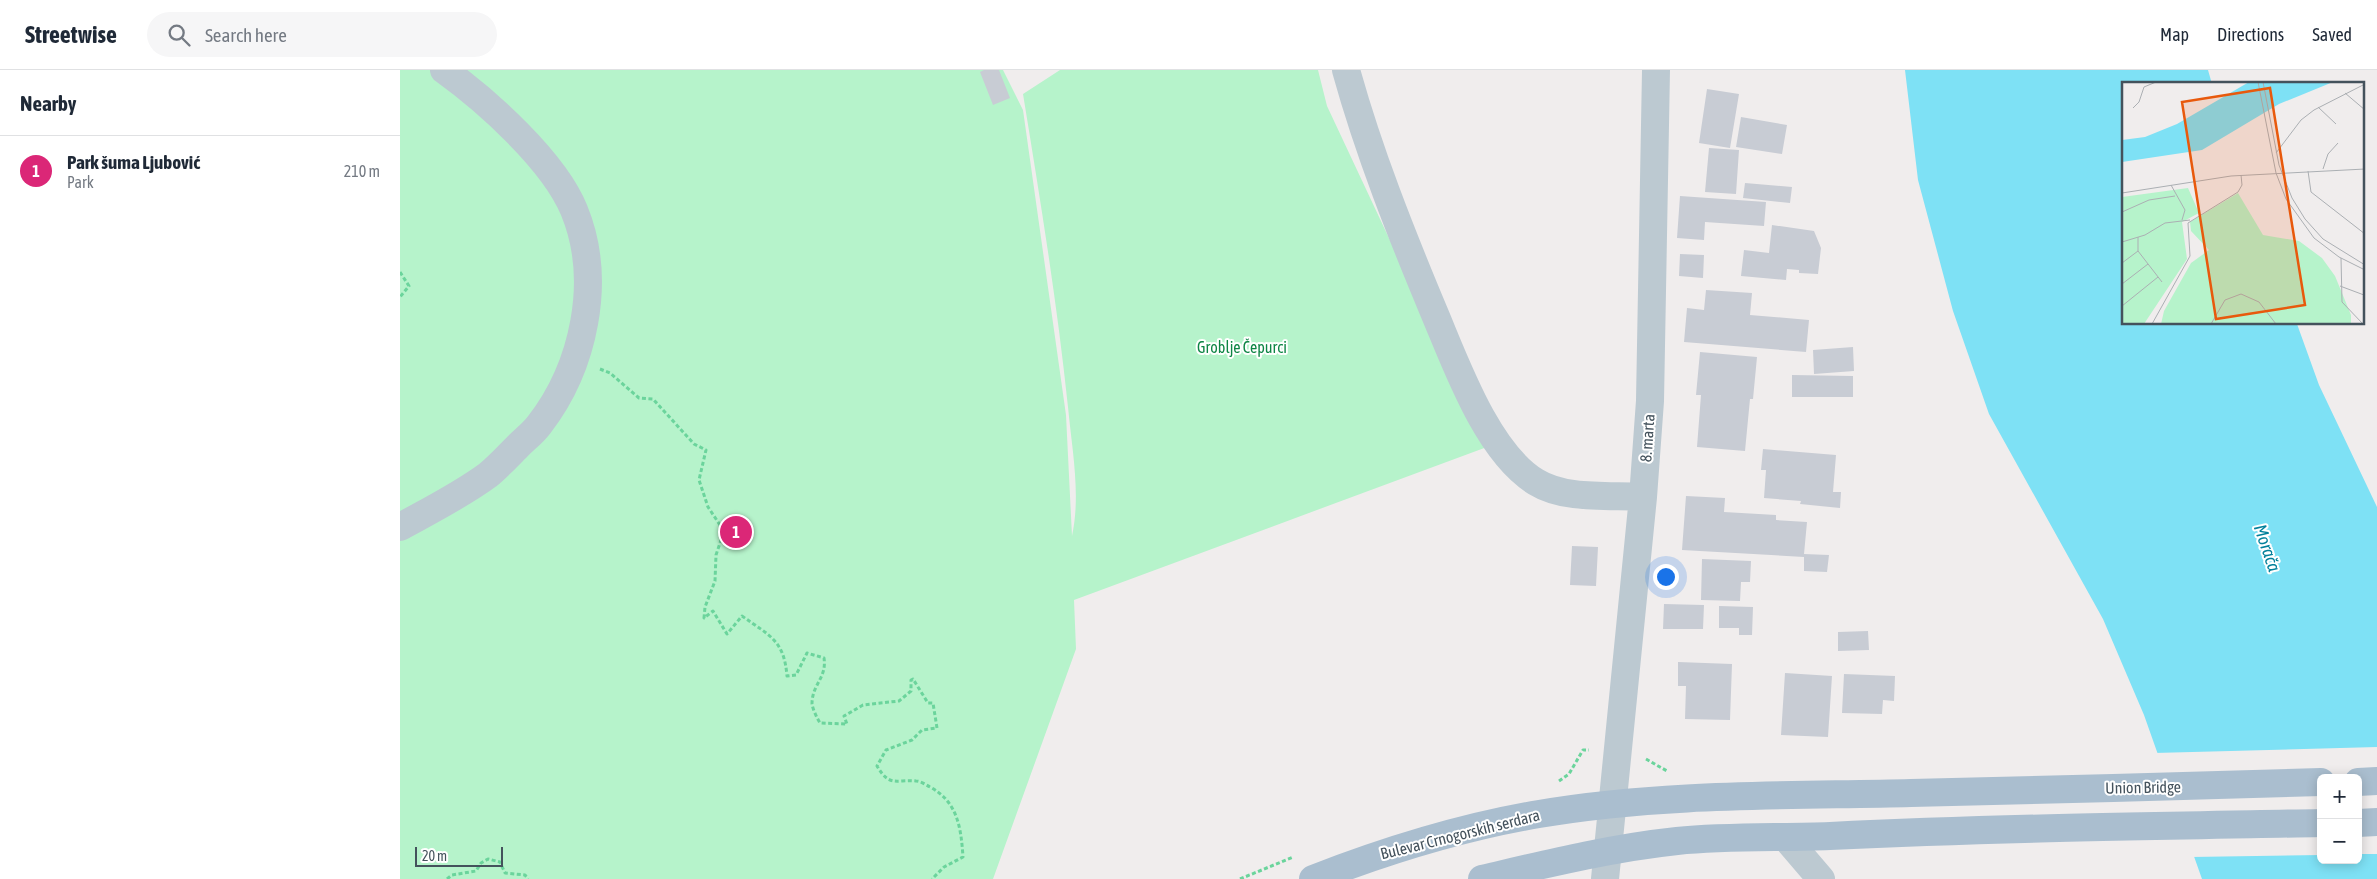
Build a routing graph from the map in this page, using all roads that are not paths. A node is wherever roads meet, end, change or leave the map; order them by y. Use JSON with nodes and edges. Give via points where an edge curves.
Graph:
{"nodes":[{"id":1,"x":444,"y":70,"type":"edge"},
{"id":2,"x":1346,"y":70,"type":"edge"},
{"id":3,"x":1656,"y":70,"type":"edge"},
{"id":4,"x":1643,"y":497,"type":"junction"},
{"id":5,"x":400,"y":528,"type":"edge"},
{"id":6,"x":2377,"y":781,"type":"edge"},
{"id":7,"x":2317,"y":782,"type":"edge"},
{"id":8,"x":2362,"y":782,"type":"edge"},
{"id":9,"x":1611,"y":805,"type":"junction"},
{"id":10,"x":2377,"y":822,"type":"edge"},
{"id":11,"x":2317,"y":823,"type":"edge"},
{"id":12,"x":2362,"y":823,"type":"edge"},
{"id":13,"x":1786,"y":838,"type":"junction"},
{"id":14,"x":1607,"y":852,"type":"junction"},
{"id":15,"x":1313,"y":879,"type":"edge"},
{"id":16,"x":1482,"y":879,"type":"edge"},
{"id":17,"x":1604,"y":879,"type":"edge"},
{"id":18,"x":1821,"y":879,"type":"edge"}],
"edges":[{"from":1,"to":5,"type":"street","via":[[517,133],[555,178],[574,210],[584,249],[587,289],[584,330],[562,392],[538,426],[494,469]]},
{"from":2,"to":4,"type":"street","via":[[1362,126],[1411,258],[1475,406],[1499,445],[1516,468],[1549,490]]},
{"from":3,"to":4,"type":"street","name":"8. marta","via":[[1650,402]]},
{"from":4,"to":9,"type":"street","name":"8. marta"},
{"from":6,"to":8,"type":"main road"},
{"from":7,"to":9,"type":"main road","name":"Union Bridge","via":[[1725,797]]},
{"from":9,"to":14,"type":"street","name":"8. marta"},
{"from":9,"to":15,"type":"main road","name":"Bulevar Crnogorskih serdara","via":[[1538,814],[1478,828],[1370,857]]},
{"from":10,"to":12,"type":"main road"},
{"from":11,"to":13,"type":"main road","via":[[1966,830]]},
{"from":13,"to":14,"type":"main road","via":[[1722,837]]},
{"from":13,"to":18,"type":"street"},
{"from":14,"to":16,"type":"main road"},
{"from":14,"to":17,"type":"street","name":"8. marta"}]}
